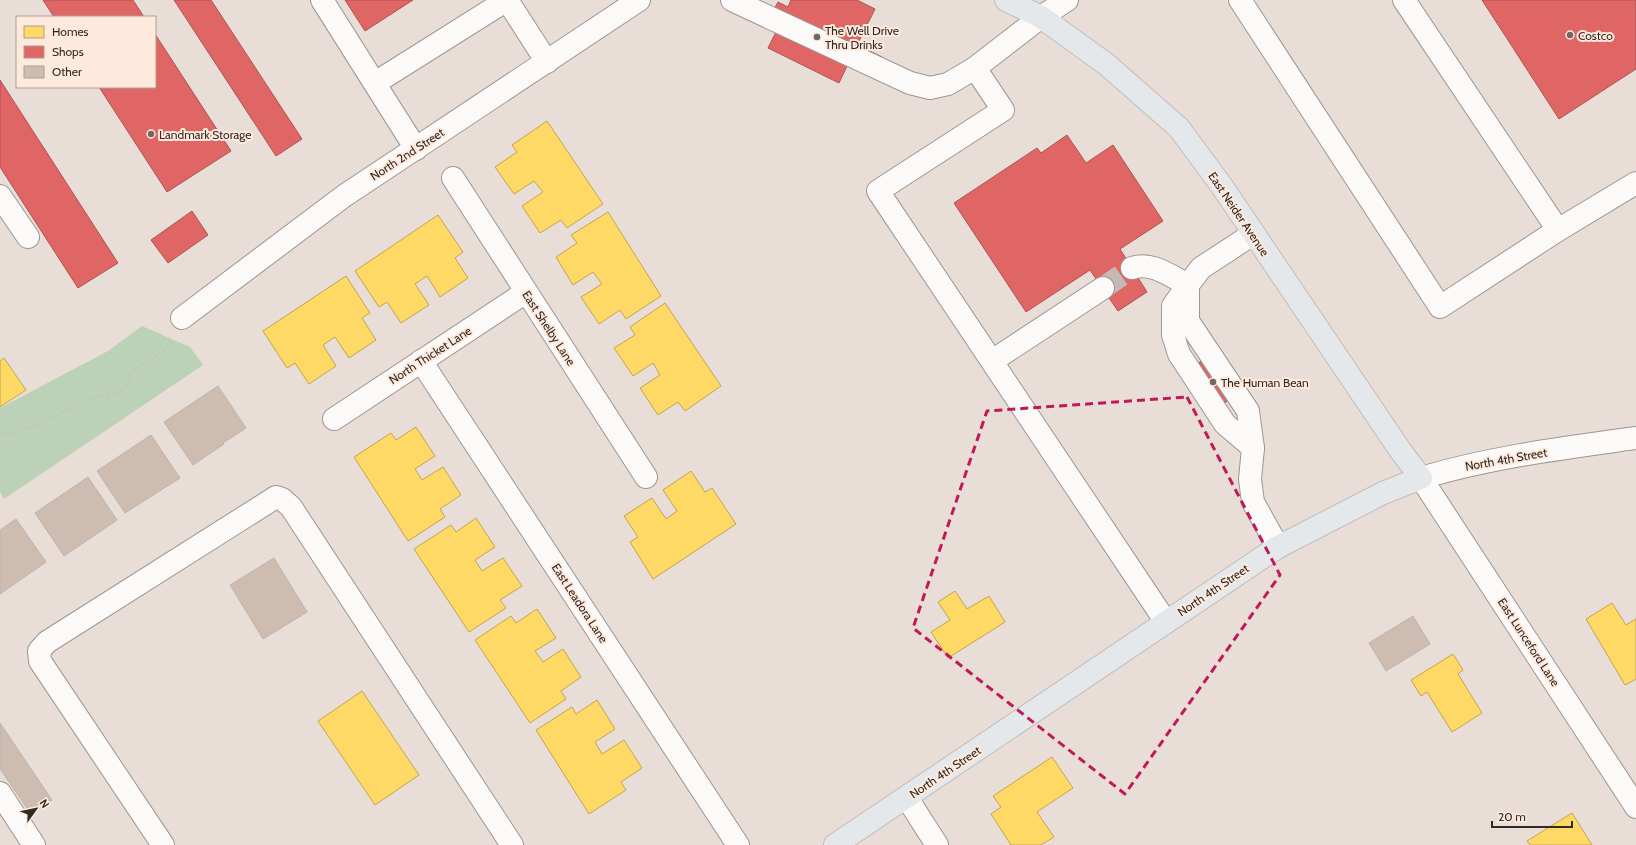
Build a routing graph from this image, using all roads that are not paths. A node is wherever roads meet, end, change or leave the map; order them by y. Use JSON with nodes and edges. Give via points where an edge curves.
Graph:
{"nodes":[{"id":1,"x":322,"y":0,"type":"edge"},
{"id":2,"x":507,"y":0,"type":"edge"},
{"id":3,"x":639,"y":0,"type":"edge"},
{"id":4,"x":732,"y":0,"type":"edge"},
{"id":5,"x":1006,"y":0,"type":"edge"},
{"id":6,"x":1067,"y":0,"type":"edge"},
{"id":7,"x":1240,"y":0,"type":"edge"},
{"id":8,"x":1404,"y":0,"type":"edge"},
{"id":9,"x":1041,"y":17,"type":"junction"},
{"id":10,"x":547,"y":62,"type":"junction"},
{"id":11,"x":975,"y":68,"type":"junction"},
{"id":12,"x":375,"y":83,"type":"junction"},
{"id":13,"x":416,"y":149,"type":"junction"},
{"id":14,"x":452,"y":178,"type":"dead end"},
{"id":15,"x":1636,"y":183,"type":"edge"},
{"id":16,"x":0,"y":196,"type":"edge"},
{"id":17,"x":1558,"y":230,"type":"junction"},
{"id":18,"x":1253,"y":234,"type":"junction"},
{"id":19,"x":28,"y":237,"type":"dead end"},
{"id":20,"x":1132,"y":268,"type":"tunnel mouth"},
{"id":21,"x":1188,"y":284,"type":"junction"},
{"id":22,"x":1103,"y":288,"type":"tunnel mouth"},
{"id":23,"x":526,"y":292,"type":"junction"},
{"id":24,"x":182,"y":318,"type":"road end"},
{"id":25,"x":421,"y":361,"type":"junction"},
{"id":26,"x":992,"y":361,"type":"junction"},
{"id":27,"x":334,"y":419,"type":"dead end"},
{"id":28,"x":1636,"y":438,"type":"edge"},
{"id":29,"x":646,"y":477,"type":"dead end"},
{"id":30,"x":1421,"y":478,"type":"junction"},
{"id":31,"x":1278,"y":547,"type":"junction"},
{"id":32,"x":1166,"y":622,"type":"junction"},
{"id":33,"x":0,"y":793,"type":"edge"},
{"id":34,"x":907,"y":798,"type":"junction"},
{"id":35,"x":1636,"y":807,"type":"edge"},
{"id":36,"x":34,"y":845,"type":"edge"},
{"id":37,"x":163,"y":845,"type":"edge"},
{"id":38,"x":512,"y":845,"type":"edge"},
{"id":39,"x":738,"y":845,"type":"edge"},
{"id":40,"x":835,"y":845,"type":"edge"},
{"id":41,"x":937,"y":845,"type":"edge"}],
"edges":[{"from":1,"to":12,"type":"street"},
{"from":2,"to":10,"type":"street"},
{"from":2,"to":12,"type":"street"},
{"from":3,"to":10,"type":"street","name":"North 2nd Street"},
{"from":4,"to":11,"type":"street","via":[[910,83],[930,88],[948,84]]},
{"from":5,"to":9,"type":"main road","name":"East Neider Avenue"},
{"from":6,"to":9,"type":"street"},
{"from":7,"to":17,"type":"street","via":[[1440,307]]},
{"from":8,"to":17,"type":"street"},
{"from":9,"to":11,"type":"street"},
{"from":9,"to":18,"type":"main road","name":"East Neider Avenue","via":[[1106,64],[1179,128]]},
{"from":10,"to":13,"type":"street","name":"North 2nd Street"},
{"from":11,"to":26,"type":"street","via":[[1003,110],[878,191]]},
{"from":12,"to":13,"type":"street"},
{"from":13,"to":24,"type":"street","name":"North 2nd Street","via":[[344,196]]},
{"from":14,"to":23,"type":"street","name":"East Shelby Lane"},
{"from":15,"to":17,"type":"street"},
{"from":16,"to":19,"type":"street"},
{"from":18,"to":21,"type":"street","via":[[1201,268]]},
{"from":18,"to":30,"type":"main road","name":"East Neider Avenue"},
{"from":20,"to":21,"type":"street","via":[[1140,265],[1153,267]]},
{"from":21,"to":31,"type":"street","via":[[1173,306],[1173,335],[1180,354],[1225,424],[1253,448],[1250,479],[1253,502]]},
{"from":22,"to":26,"type":"street"},
{"from":23,"to":25,"type":"street","name":"North Thicket Lane"},
{"from":23,"to":29,"type":"street","name":"East Shelby Lane"},
{"from":25,"to":27,"type":"street","name":"North Thicket Lane"},
{"from":25,"to":39,"type":"street","name":"East Leadora Lane"},
{"from":26,"to":32,"type":"street"},
{"from":28,"to":30,"type":"street","name":"North 4th Street","via":[[1517,456]]},
{"from":30,"to":31,"type":"main road","name":"North 4th Street","via":[[1382,493]]},
{"from":30,"to":35,"type":"street","name":"East Lunceford Lane"},
{"from":31,"to":32,"type":"main road","name":"North 4th Street"},
{"from":32,"to":34,"type":"main road","name":"North 4th Street"},
{"from":33,"to":36,"type":"street"},
{"from":34,"to":40,"type":"main road","name":"North 4th Street"},
{"from":34,"to":41,"type":"street"},
{"from":37,"to":38,"type":"street","via":[[40,661],[39,651],[47,642],[276,497],[291,507]]}]}
